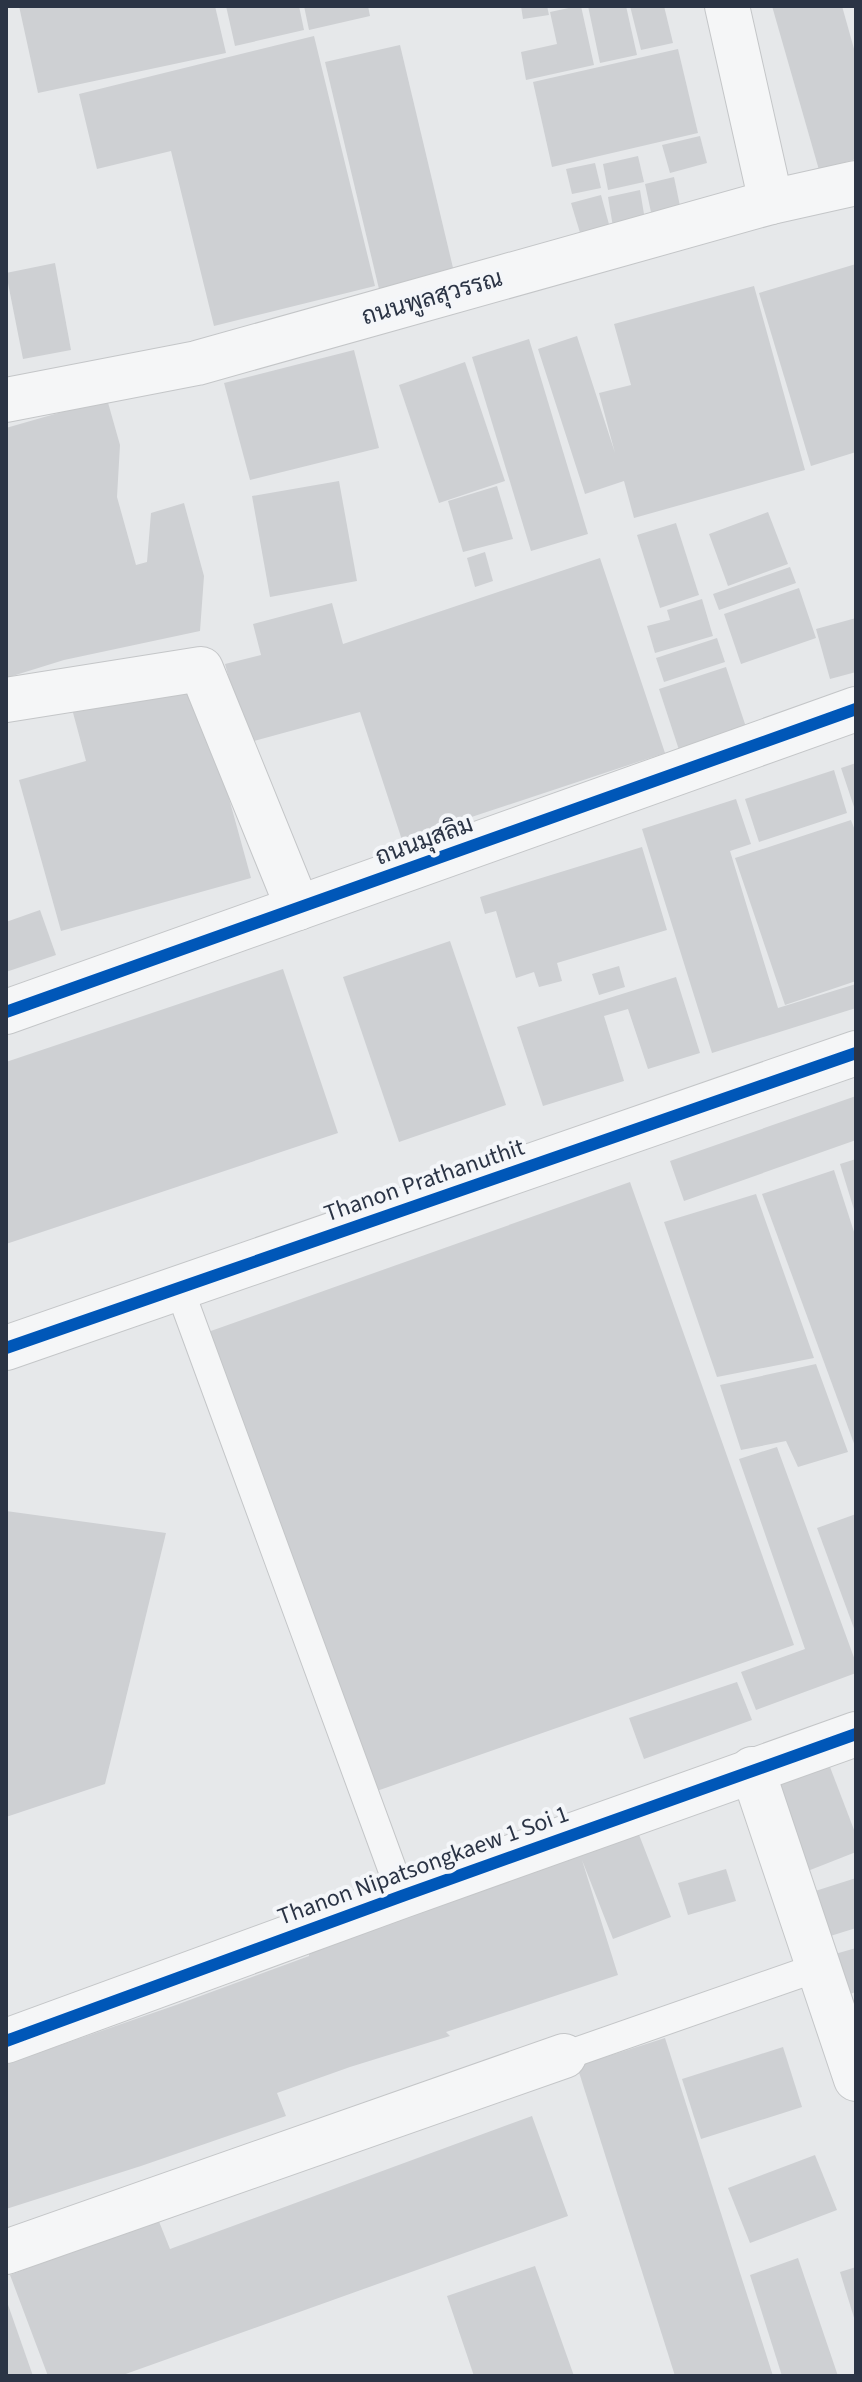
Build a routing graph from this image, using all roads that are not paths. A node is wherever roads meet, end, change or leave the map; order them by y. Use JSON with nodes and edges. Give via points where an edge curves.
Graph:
{"nodes":[{"id":1,"x":727,"y":6,"type":"edge"},
{"id":2,"x":856,"y":183,"type":"edge"},
{"id":3,"x":771,"y":202,"type":"junction"},
{"id":4,"x":6,"y":400,"type":"edge"},
{"id":5,"x":6,"y":700,"type":"edge"},
{"id":6,"x":856,"y":709,"type":"edge"},
{"id":7,"x":298,"y":908,"type":"junction"},
{"id":8,"x":6,"y":1012,"type":"edge"},
{"id":9,"x":856,"y":1053,"type":"edge"},
{"id":10,"x":179,"y":1288,"type":"junction"},
{"id":11,"x":6,"y":1348,"type":"edge"},
{"id":12,"x":856,"y":1734,"type":"edge"},
{"id":13,"x":752,"y":1769,"type":"junction"},
{"id":14,"x":402,"y":1896,"type":"junction"},
{"id":15,"x":819,"y":1967,"type":"junction"},
{"id":16,"x":6,"y":2041,"type":"edge"},
{"id":17,"x":564,"y":2056,"type":"joint"},
{"id":18,"x":856,"y":2079,"type":"edge"},
{"id":19,"x":6,"y":2252,"type":"edge"}],
"edges":[{"from":1,"to":3,"type":"street"},
{"from":2,"to":3,"type":"street","name":"ถนนพูลสุวรรณ"},
{"from":3,"to":4,"type":"street","name":"ถนนพูลสุวรรณ","via":[[197,363]]},
{"from":5,"to":7,"type":"street","via":[[201,669]]},
{"from":6,"to":7,"type":"street","name":"ถนนมุสลิม"},
{"from":7,"to":8,"type":"street","name":"ถนนมุสลิม"},
{"from":9,"to":10,"type":"street","name":"Thanon Prathanuthit"},
{"from":10,"to":11,"type":"street","name":"Thanon Prathanuthit"},
{"from":10,"to":14,"type":"lane"},
{"from":12,"to":13,"type":"street","name":"Thanon Nipatsongkaew 1 Soi 1"},
{"from":13,"to":14,"type":"street","name":"Thanon Nipatsongkaew 1 Soi 1"},
{"from":13,"to":15,"type":"street"},
{"from":14,"to":16,"type":"street","name":"Thanon Nipatsongkaew 1 Soi 1"},
{"from":15,"to":17,"type":"lane"},
{"from":15,"to":18,"type":"street"},
{"from":17,"to":19,"type":"street"}]}
